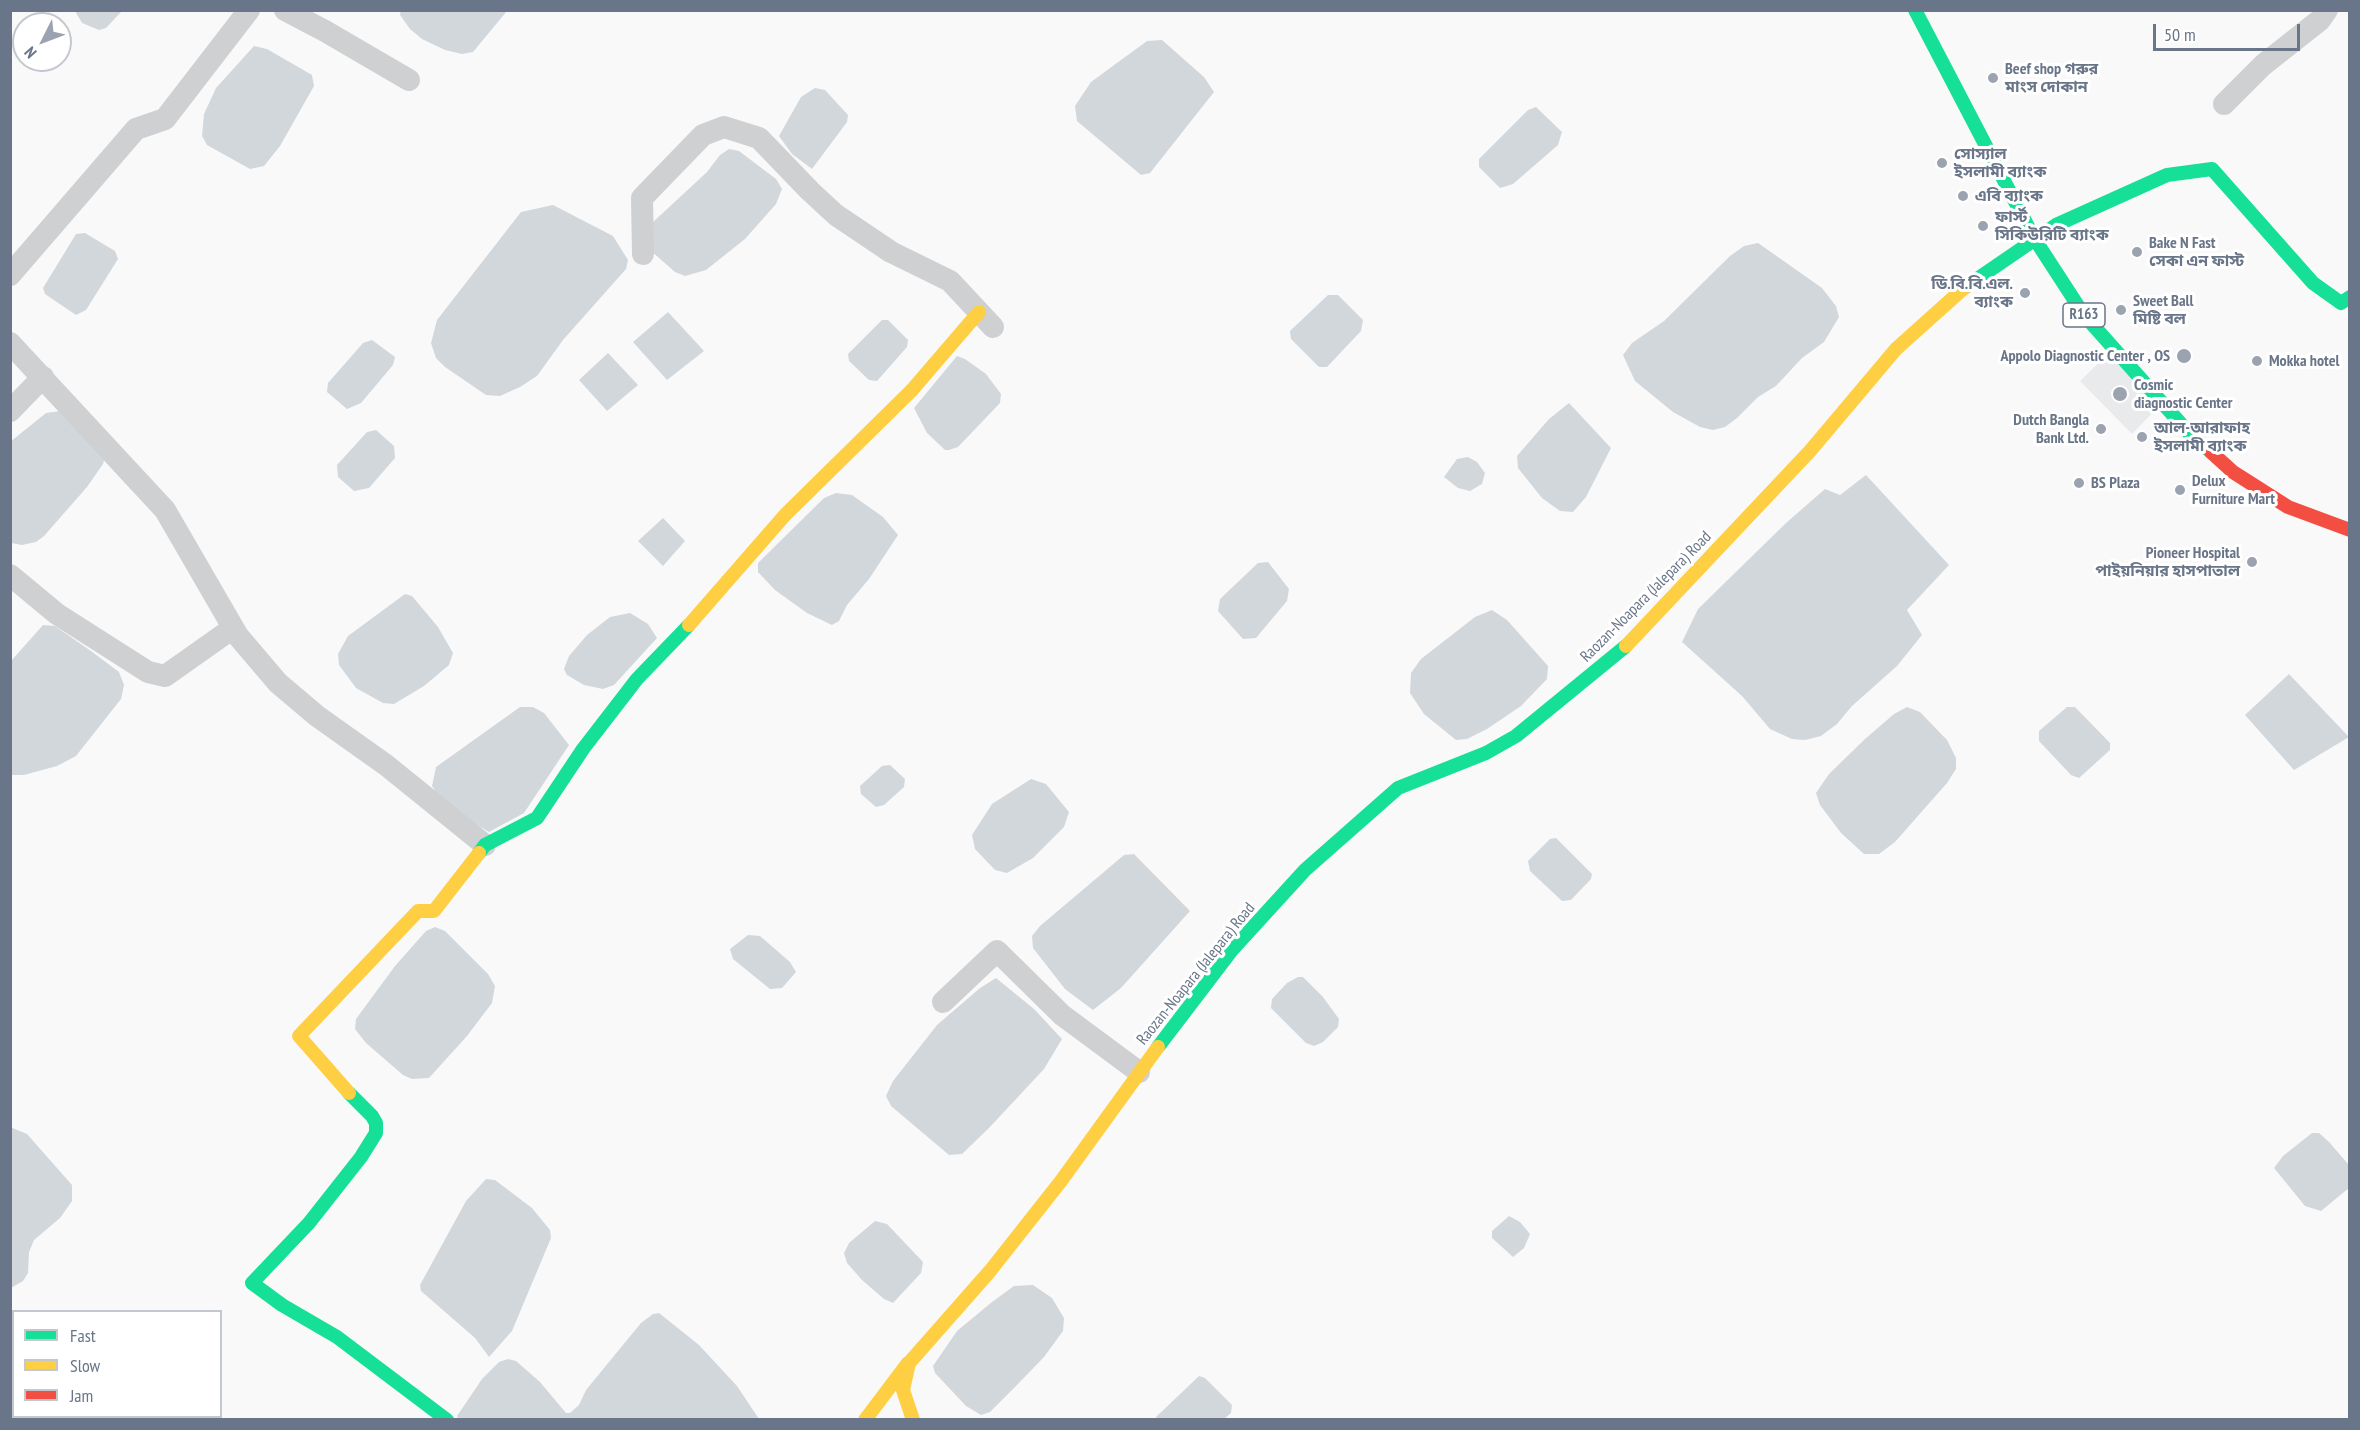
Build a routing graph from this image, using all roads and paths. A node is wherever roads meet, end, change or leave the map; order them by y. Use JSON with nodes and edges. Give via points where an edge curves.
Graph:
{"nodes":[{"id":1,"x":249,"y":10,"type":"edge"},
{"id":2,"x":285,"y":10,"type":"edge"},
{"id":3,"x":1915,"y":10,"type":"edge"},
{"id":4,"x":2327,"y":10,"type":"edge"},
{"id":5,"x":409,"y":81,"type":"dead end"},
{"id":6,"x":2224,"y":104,"type":"dead end"},
{"id":7,"x":2034,"y":238,"type":"junction"},
{"id":8,"x":643,"y":254,"type":"dead end"},
{"id":9,"x":10,"y":274,"type":"edge"},
{"id":10,"x":2349,"y":297,"type":"edge"},
{"id":11,"x":986,"y":320,"type":"joint"},
{"id":12,"x":10,"y":343,"type":"edge"},
{"id":13,"x":43,"y":377,"type":"junction"},
{"id":14,"x":10,"y":411,"type":"edge"},
{"id":15,"x":2349,"y":530,"type":"edge"},
{"id":16,"x":10,"y":575,"type":"edge"},
{"id":17,"x":233,"y":628,"type":"junction"},
{"id":18,"x":485,"y":845,"type":"junction"},
{"id":19,"x":943,"y":1002,"type":"dead end"},
{"id":20,"x":1139,"y":1072,"type":"junction"},
{"id":21,"x":909,"y":1363,"type":"junction"},
{"id":22,"x":447,"y":1419,"type":"edge"},
{"id":23,"x":866,"y":1419,"type":"edge"},
{"id":24,"x":913,"y":1419,"type":"edge"}],
"edges":[{"from":1,"to":9,"type":"street","via":[[165,119],[136,129]]},
{"from":2,"to":5,"type":"street"},
{"from":3,"to":7,"type":"main road","number":"R163"},
{"from":4,"to":6,"type":"street"},
{"from":7,"to":10,"type":"main road","name":"Raozan-Noapara (Jalepara) Road","via":[[2167,175],[2212,169],[2313,283],[2341,303]]},
{"from":7,"to":15,"type":"main road","number":"R163","via":[[2106,342],[2211,454],[2260,492]]},
{"from":7,"to":20,"type":"main road","name":"Raozan-Noapara (Jalepara) Road","via":[[1952,297],[1896,349],[1810,451],[1626,646],[1587,680],[1546,714],[1486,753],[1398,788],[1305,870],[1232,950]]},
{"from":8,"to":11,"type":"street","via":[[642,198],[703,135],[724,128],[759,138],[836,215],[891,252],[950,281]]},
{"from":11,"to":18,"type":"main road","via":[[785,515],[706,608],[637,679],[537,818]]},
{"from":12,"to":13,"type":"street"},
{"from":13,"to":14,"type":"street"},
{"from":13,"to":17,"type":"street","via":[[165,510]]},
{"from":16,"to":17,"type":"street","via":[[57,614],[148,672],[165,676]]},
{"from":17,"to":18,"type":"street","via":[[278,683]]},
{"from":18,"to":22,"type":"main road","via":[[434,911],[418,911],[299,1036],[372,1116],[376,1133],[309,1223],[252,1282],[282,1305],[337,1337]]},
{"from":19,"to":20,"type":"street","via":[[997,951],[1062,1016]]},
{"from":20,"to":21,"type":"main road","name":"Raozan-Noapara (Jalepara) Road","via":[[1061,1181]]},
{"from":21,"to":23,"type":"main road","name":"Raozan-Noapara (Jalepara) Road"},
{"from":21,"to":24,"type":"main road","via":[[903,1390]]}]}
